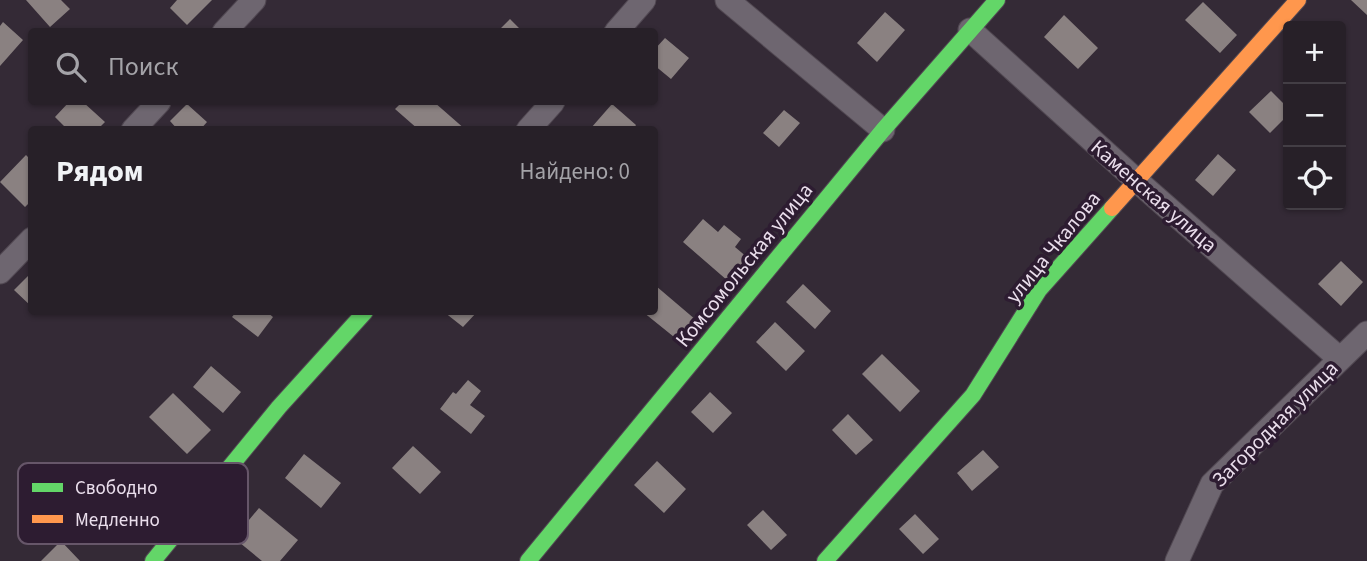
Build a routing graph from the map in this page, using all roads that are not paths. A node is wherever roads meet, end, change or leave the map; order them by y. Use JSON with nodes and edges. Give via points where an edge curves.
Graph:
{"nodes":[{"id":1,"x":254,"y":0,"type":"edge"},
{"id":2,"x":644,"y":0,"type":"edge"},
{"id":3,"x":727,"y":0,"type":"edge"},
{"id":4,"x":997,"y":0,"type":"edge"},
{"id":5,"x":1298,"y":0,"type":"edge"},
{"id":6,"x":228,"y":28,"type":"edge"},
{"id":7,"x":620,"y":28,"type":"edge"},
{"id":8,"x":970,"y":30,"type":"junction"},
{"id":9,"x":156,"y":105,"type":"edge"},
{"id":10,"x":550,"y":105,"type":"edge"},
{"id":11,"x":137,"y":126,"type":"edge"},
{"id":12,"x":532,"y":126,"type":"edge"},
{"id":13,"x":883,"y":130,"type":"junction"},
{"id":14,"x":1136,"y":180,"type":"junction"},
{"id":15,"x":28,"y":243,"type":"edge"},
{"id":16,"x":0,"y":272,"type":"edge"},
{"id":17,"x":362,"y":315,"type":"edge"},
{"id":18,"x":1367,"y":333,"type":"edge"},
{"id":19,"x":1340,"y":359,"type":"junction"},
{"id":20,"x":233,"y":463,"type":"edge"},
{"id":21,"x":167,"y":544,"type":"edge"},
{"id":22,"x":153,"y":561,"type":"edge"},
{"id":23,"x":528,"y":561,"type":"edge"},
{"id":24,"x":825,"y":561,"type":"edge"},
{"id":25,"x":1177,"y":561,"type":"edge"}],
"edges":[{"from":1,"to":6,"type":"street"},
{"from":2,"to":7,"type":"street"},
{"from":3,"to":13,"type":"street"},
{"from":4,"to":8,"type":"street","name":"Комсомольская улица"},
{"from":5,"to":14,"type":"street","name":"улица Чкалова"},
{"from":8,"to":13,"type":"street","name":"Комсомольская улица"},
{"from":8,"to":14,"type":"street","name":"Каменская улица"},
{"from":9,"to":11,"type":"street"},
{"from":10,"to":12,"type":"street"},
{"from":13,"to":23,"type":"street","name":"Комсомольская улица"},
{"from":14,"to":19,"type":"street","name":"Каменская улица"},
{"from":14,"to":24,"type":"street","name":"улица Чкалова","via":[[1039,290],[973,395]]},
{"from":15,"to":16,"type":"street"},
{"from":17,"to":20,"type":"street"},
{"from":18,"to":19,"type":"street","name":"Загородная улица"},
{"from":19,"to":25,"type":"street","name":"Загородная улица","via":[[1212,484]]},
{"from":21,"to":22,"type":"street"}]}
